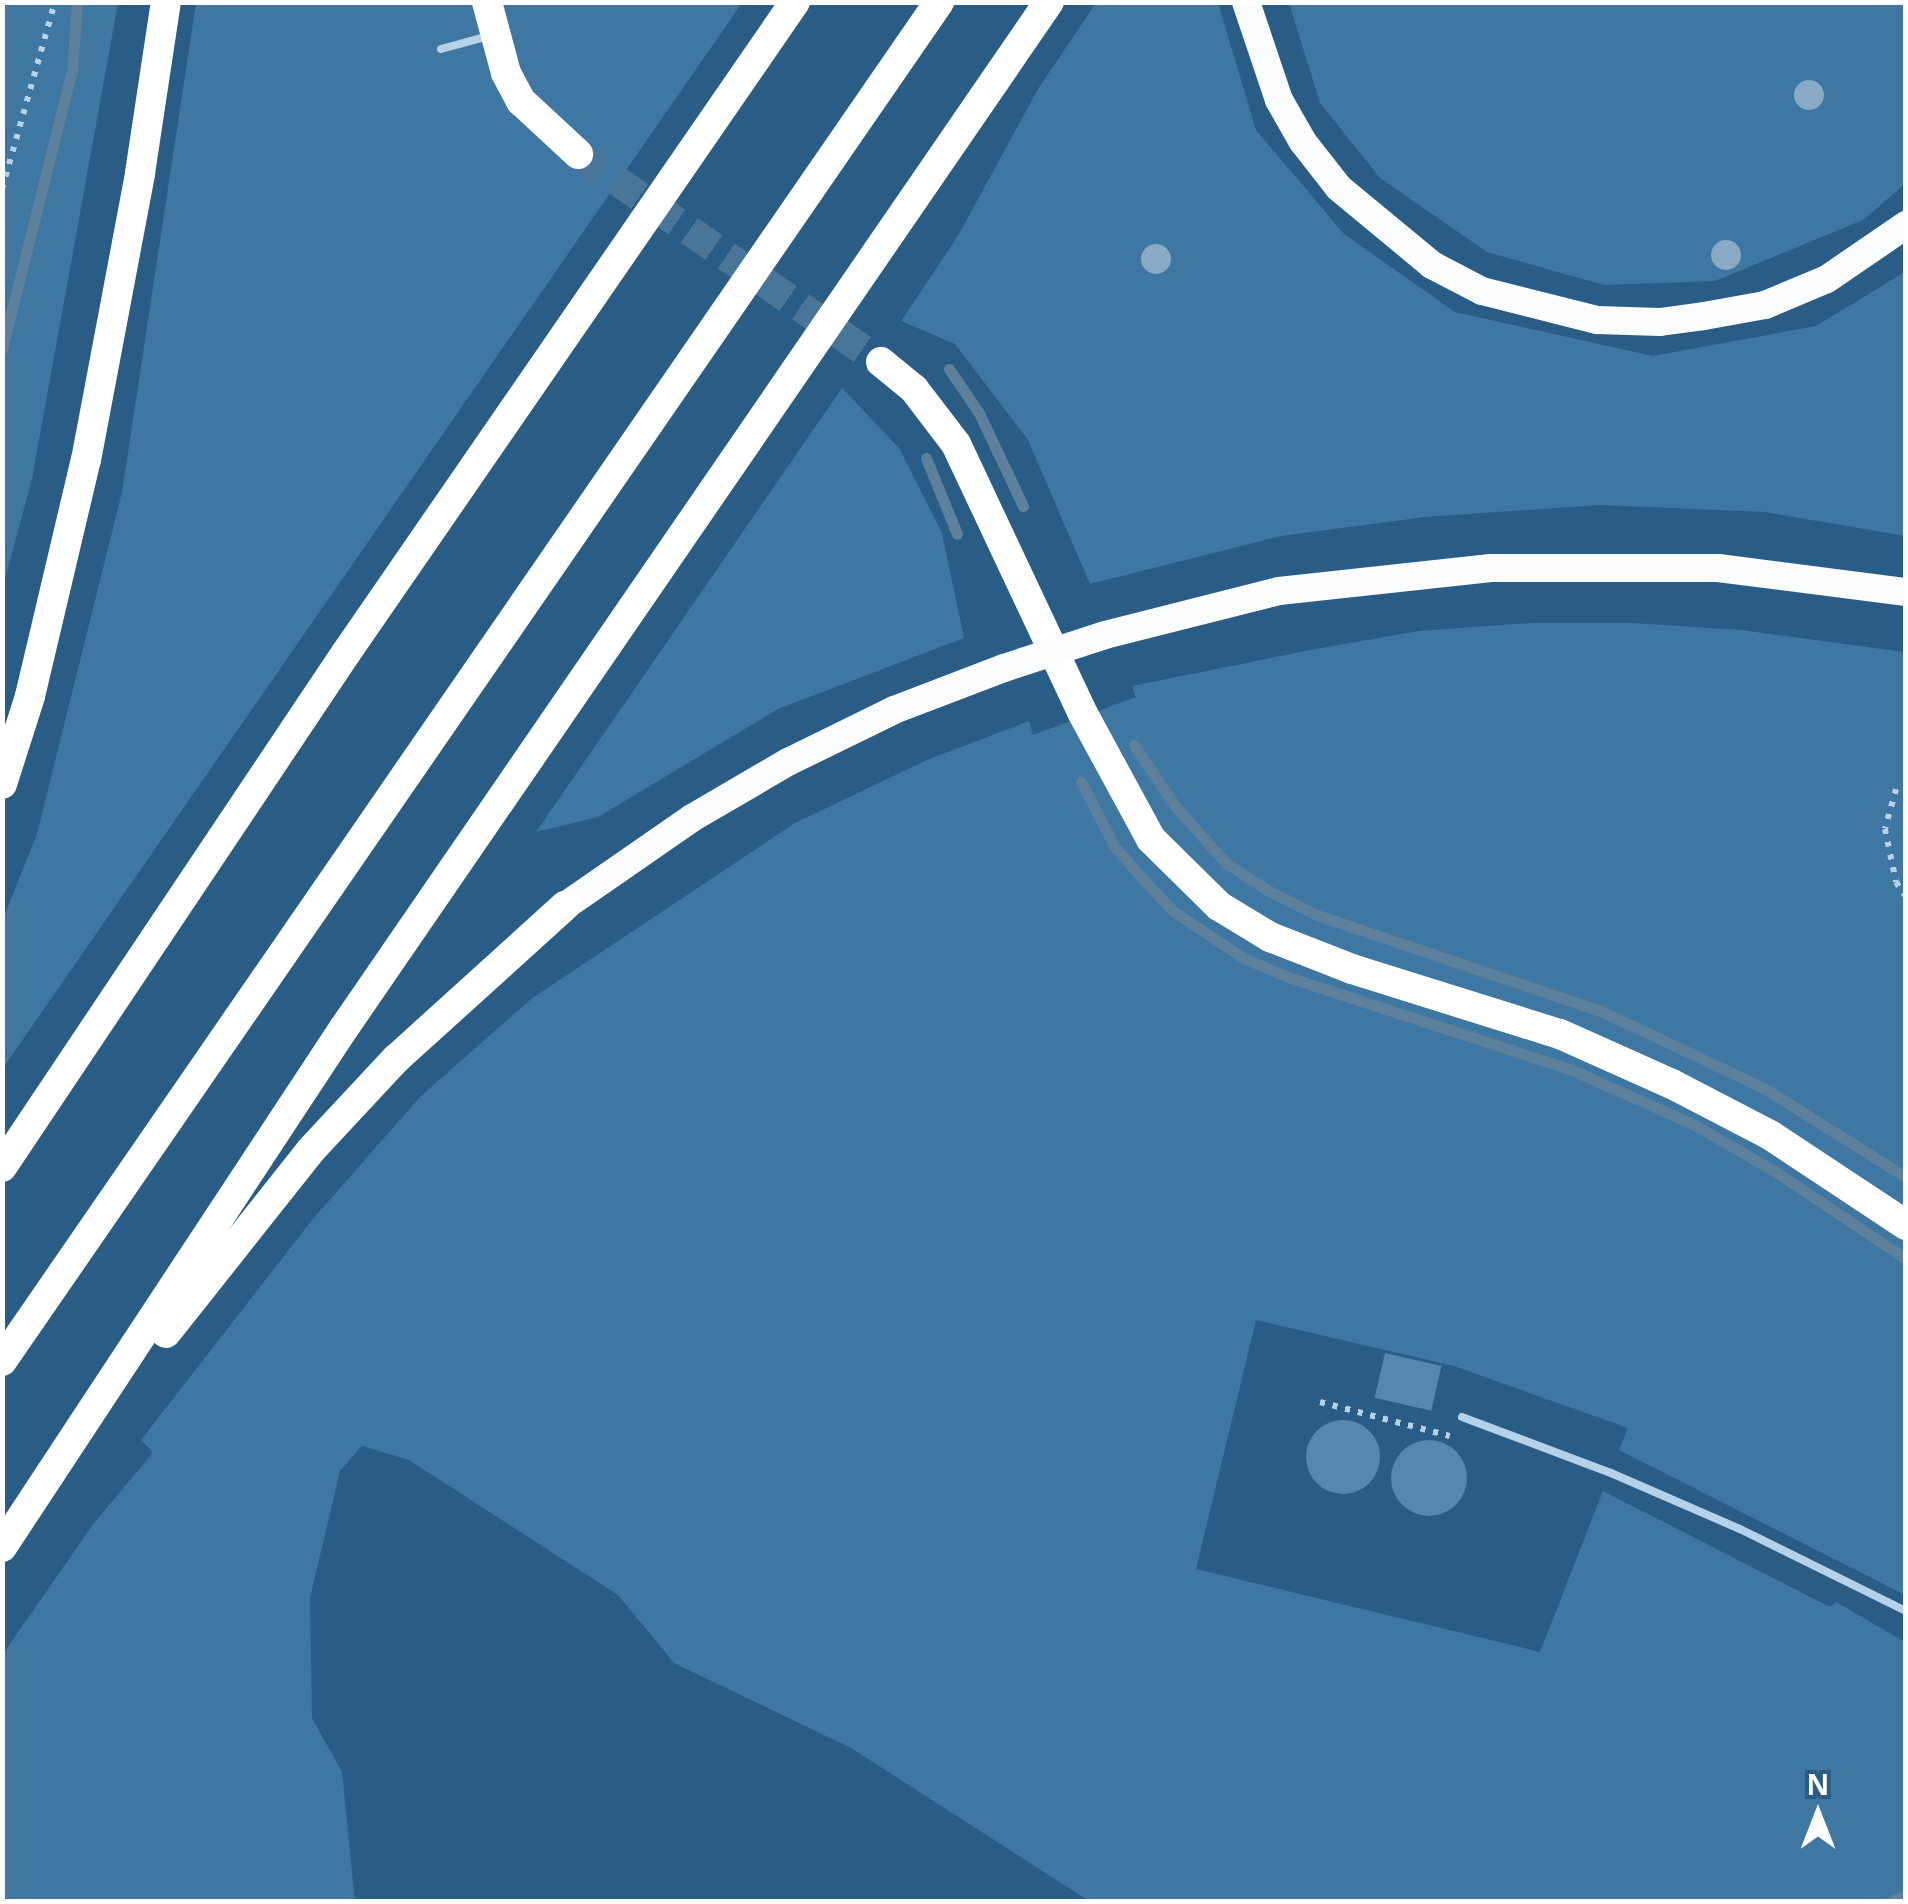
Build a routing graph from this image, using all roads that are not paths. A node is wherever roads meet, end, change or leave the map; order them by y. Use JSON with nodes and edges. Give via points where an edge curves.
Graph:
{"nodes":[{"id":1,"x":166,"y":2,"type":"edge"},
{"id":2,"x":487,"y":2,"type":"edge"},
{"id":3,"x":795,"y":2,"type":"edge"},
{"id":4,"x":938,"y":2,"type":"edge"},
{"id":5,"x":1049,"y":2,"type":"edge"},
{"id":6,"x":1246,"y":2,"type":"edge"},
{"id":7,"x":493,"y":34,"type":"junction"},
{"id":8,"x":441,"y":50,"type":"dead end"},
{"id":9,"x":578,"y":154,"type":"tunnel mouth"},
{"id":10,"x":1906,"y":225,"type":"edge"},
{"id":11,"x":882,"y":362,"type":"tunnel mouth"},
{"id":12,"x":1906,"y":592,"type":"edge"},
{"id":13,"x":2,"y":784,"type":"edge"},
{"id":14,"x":565,"y":906,"type":"joint"},
{"id":15,"x":2,"y":1167,"type":"edge"},
{"id":16,"x":1906,"y":1225,"type":"edge"},
{"id":17,"x":2,"y":1361,"type":"edge"},
{"id":18,"x":1462,"y":1418,"type":"dead end"},
{"id":19,"x":2,"y":1549,"type":"edge"},
{"id":20,"x":1906,"y":1610,"type":"edge"}],
"edges":[{"from":1,"to":13,"type":"highway","via":[[86,460],[30,696]]},
{"from":2,"to":7,"type":"highway"},
{"from":3,"to":15,"type":"highway"},
{"from":4,"to":17,"type":"highway"},
{"from":5,"to":19,"type":"highway","via":[[344,1028]]},
{"from":6,"to":10,"type":"highway","via":[[1279,100],[1339,188],[1432,264],[1482,291],[1597,320],[1704,316],[1765,305],[1827,279]]},
{"from":7,"to":8,"type":"lane"},
{"from":7,"to":9,"type":"highway","via":[[522,101]]},
{"from":11,"to":16,"type":"highway","via":[[914,389],[956,444],[1082,712],[1151,839],[1218,906],[1270,937],[1560,1034],[1672,1084],[1787,1145]]},
{"from":12,"to":14,"type":"highway","bridge":true,"via":[[1718,568],[1491,568],[1279,591],[1106,635],[894,710],[692,818]]},
{"from":14,"to":19,"type":"highway","via":[[396,1060],[311,1150]]},
{"from":18,"to":20,"type":"lane","via":[[1611,1473]]}]}
